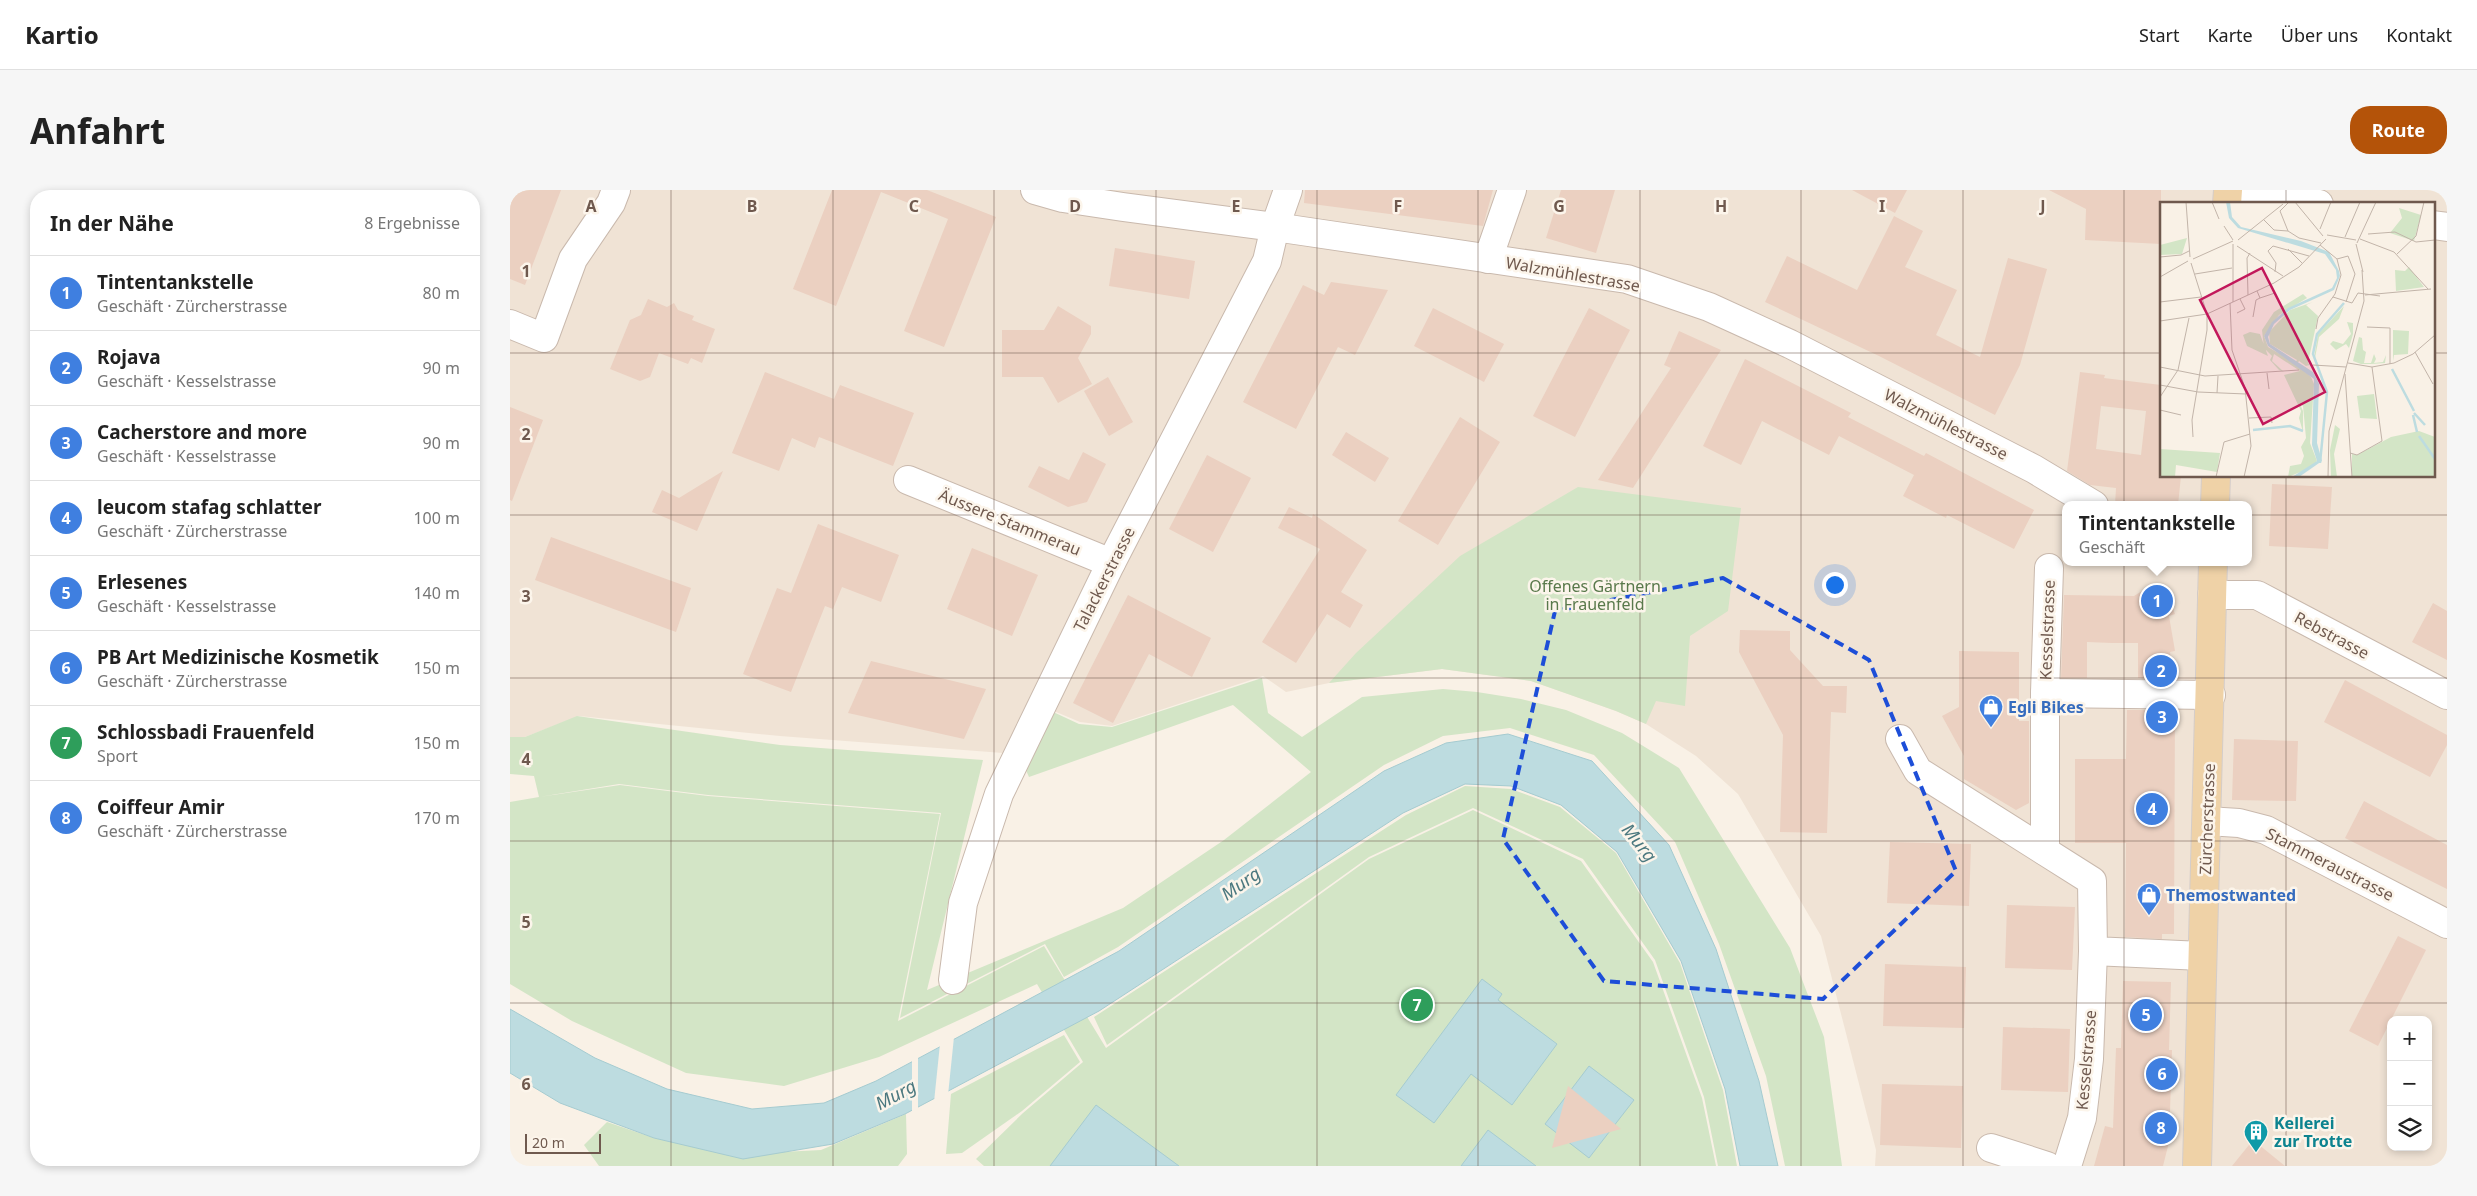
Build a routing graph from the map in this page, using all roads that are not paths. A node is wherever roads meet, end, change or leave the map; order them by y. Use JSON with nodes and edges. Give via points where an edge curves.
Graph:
{"nodes":[{"id":1,"x":616,"y":190,"type":"edge"},
{"id":2,"x":1035,"y":190,"type":"edge"},
{"id":3,"x":1288,"y":190,"type":"edge"},
{"id":4,"x":1512,"y":190,"type":"edge"},
{"id":5,"x":2246,"y":190,"type":"edge"},
{"id":6,"x":2309,"y":202,"type":"edge"},
{"id":7,"x":2434,"y":224,"type":"edge"},
{"id":8,"x":1275,"y":227,"type":"junction"},
{"id":9,"x":2447,"y":227,"type":"edge"},
{"id":10,"x":1488,"y":259,"type":"junction"},
{"id":11,"x":510,"y":324,"type":"edge"},
{"id":12,"x":2216,"y":478,"type":"edge"},
{"id":13,"x":908,"y":480,"type":"dead end"},
{"id":14,"x":2087,"y":501,"type":"edge"},
{"id":15,"x":2215,"y":501,"type":"edge"},
{"id":16,"x":1111,"y":563,"type":"junction"},
{"id":17,"x":2213,"y":566,"type":"edge"},
{"id":18,"x":2049,"y":568,"type":"dead end"},
{"id":19,"x":2212,"y":595,"type":"junction"},
{"id":20,"x":2045,"y":693,"type":"junction"},
{"id":21,"x":2211,"y":695,"type":"junction"},
{"id":22,"x":2447,"y":695,"type":"edge"},
{"id":23,"x":1900,"y":739,"type":"dead end"},
{"id":24,"x":2207,"y":821,"type":"junction"},
{"id":25,"x":2045,"y":851,"type":"junction"},
{"id":26,"x":2447,"y":924,"type":"edge"},
{"id":27,"x":2092,"y":951,"type":"junction"},
{"id":28,"x":2202,"y":956,"type":"junction"},
{"id":29,"x":952,"y":980,"type":"dead end"},
{"id":30,"x":1991,"y":1148,"type":"dead end"},
{"id":31,"x":2047,"y":1166,"type":"edge"},
{"id":32,"x":2067,"y":1166,"type":"edge"},
{"id":33,"x":2197,"y":1166,"type":"edge"}],
"edges":[{"from":1,"to":11,"type":"street","via":[[573,259],[544,338]]},
{"from":2,"to":8,"type":"street","name":"Walzmühlestrasse","via":[[1094,203]]},
{"from":3,"to":8,"type":"street","name":"Talackerstrasse"},
{"from":4,"to":10,"type":"street"},
{"from":5,"to":6,"type":"street"},
{"from":7,"to":9,"type":"street"},
{"from":8,"to":10,"type":"street","name":"Walzmühlestrasse"},
{"from":8,"to":16,"type":"street","name":"Talackerstrasse","via":[[1267,261]]},
{"from":10,"to":14,"type":"street","name":"Walzmühlestrasse","via":[[1627,279],[1709,307],[1790,344],[2017,460]]},
{"from":12,"to":15,"type":"main road"},
{"from":13,"to":16,"type":"street","name":"Äussere Stammerau"},
{"from":16,"to":29,"type":"street","name":"Talackerstrasse","via":[[999,794],[963,903]]},
{"from":17,"to":19,"type":"main road","name":"Zürcherstrasse"},
{"from":18,"to":20,"type":"street","name":"Kesselstrasse"},
{"from":19,"to":21,"type":"main road","name":"Zürcherstrasse"},
{"from":19,"to":22,"type":"street","name":"Rebstrasse","via":[[2257,595]]},
{"from":20,"to":21,"type":"street","name":"Kesselstrasse"},
{"from":20,"to":25,"type":"street","name":"Kesselstrasse"},
{"from":21,"to":24,"type":"main road","name":"Zürcherstrasse"},
{"from":23,"to":25,"type":"street","name":"Kesselstrasse","via":[[1918,771]]},
{"from":24,"to":26,"type":"street","name":"Stammeraustrasse","via":[[2239,823],[2266,830]]},
{"from":24,"to":28,"type":"main road","name":"Zürcherstrasse"},
{"from":25,"to":27,"type":"street","name":"Kesselstrasse","via":[[2092,881]]},
{"from":27,"to":28,"type":"street"},
{"from":27,"to":32,"type":"street","name":"Kesselstrasse","via":[[2089,1059],[2082,1118]]},
{"from":28,"to":33,"type":"main road","name":"Zürcherstrasse"},
{"from":30,"to":31,"type":"street"}]}
